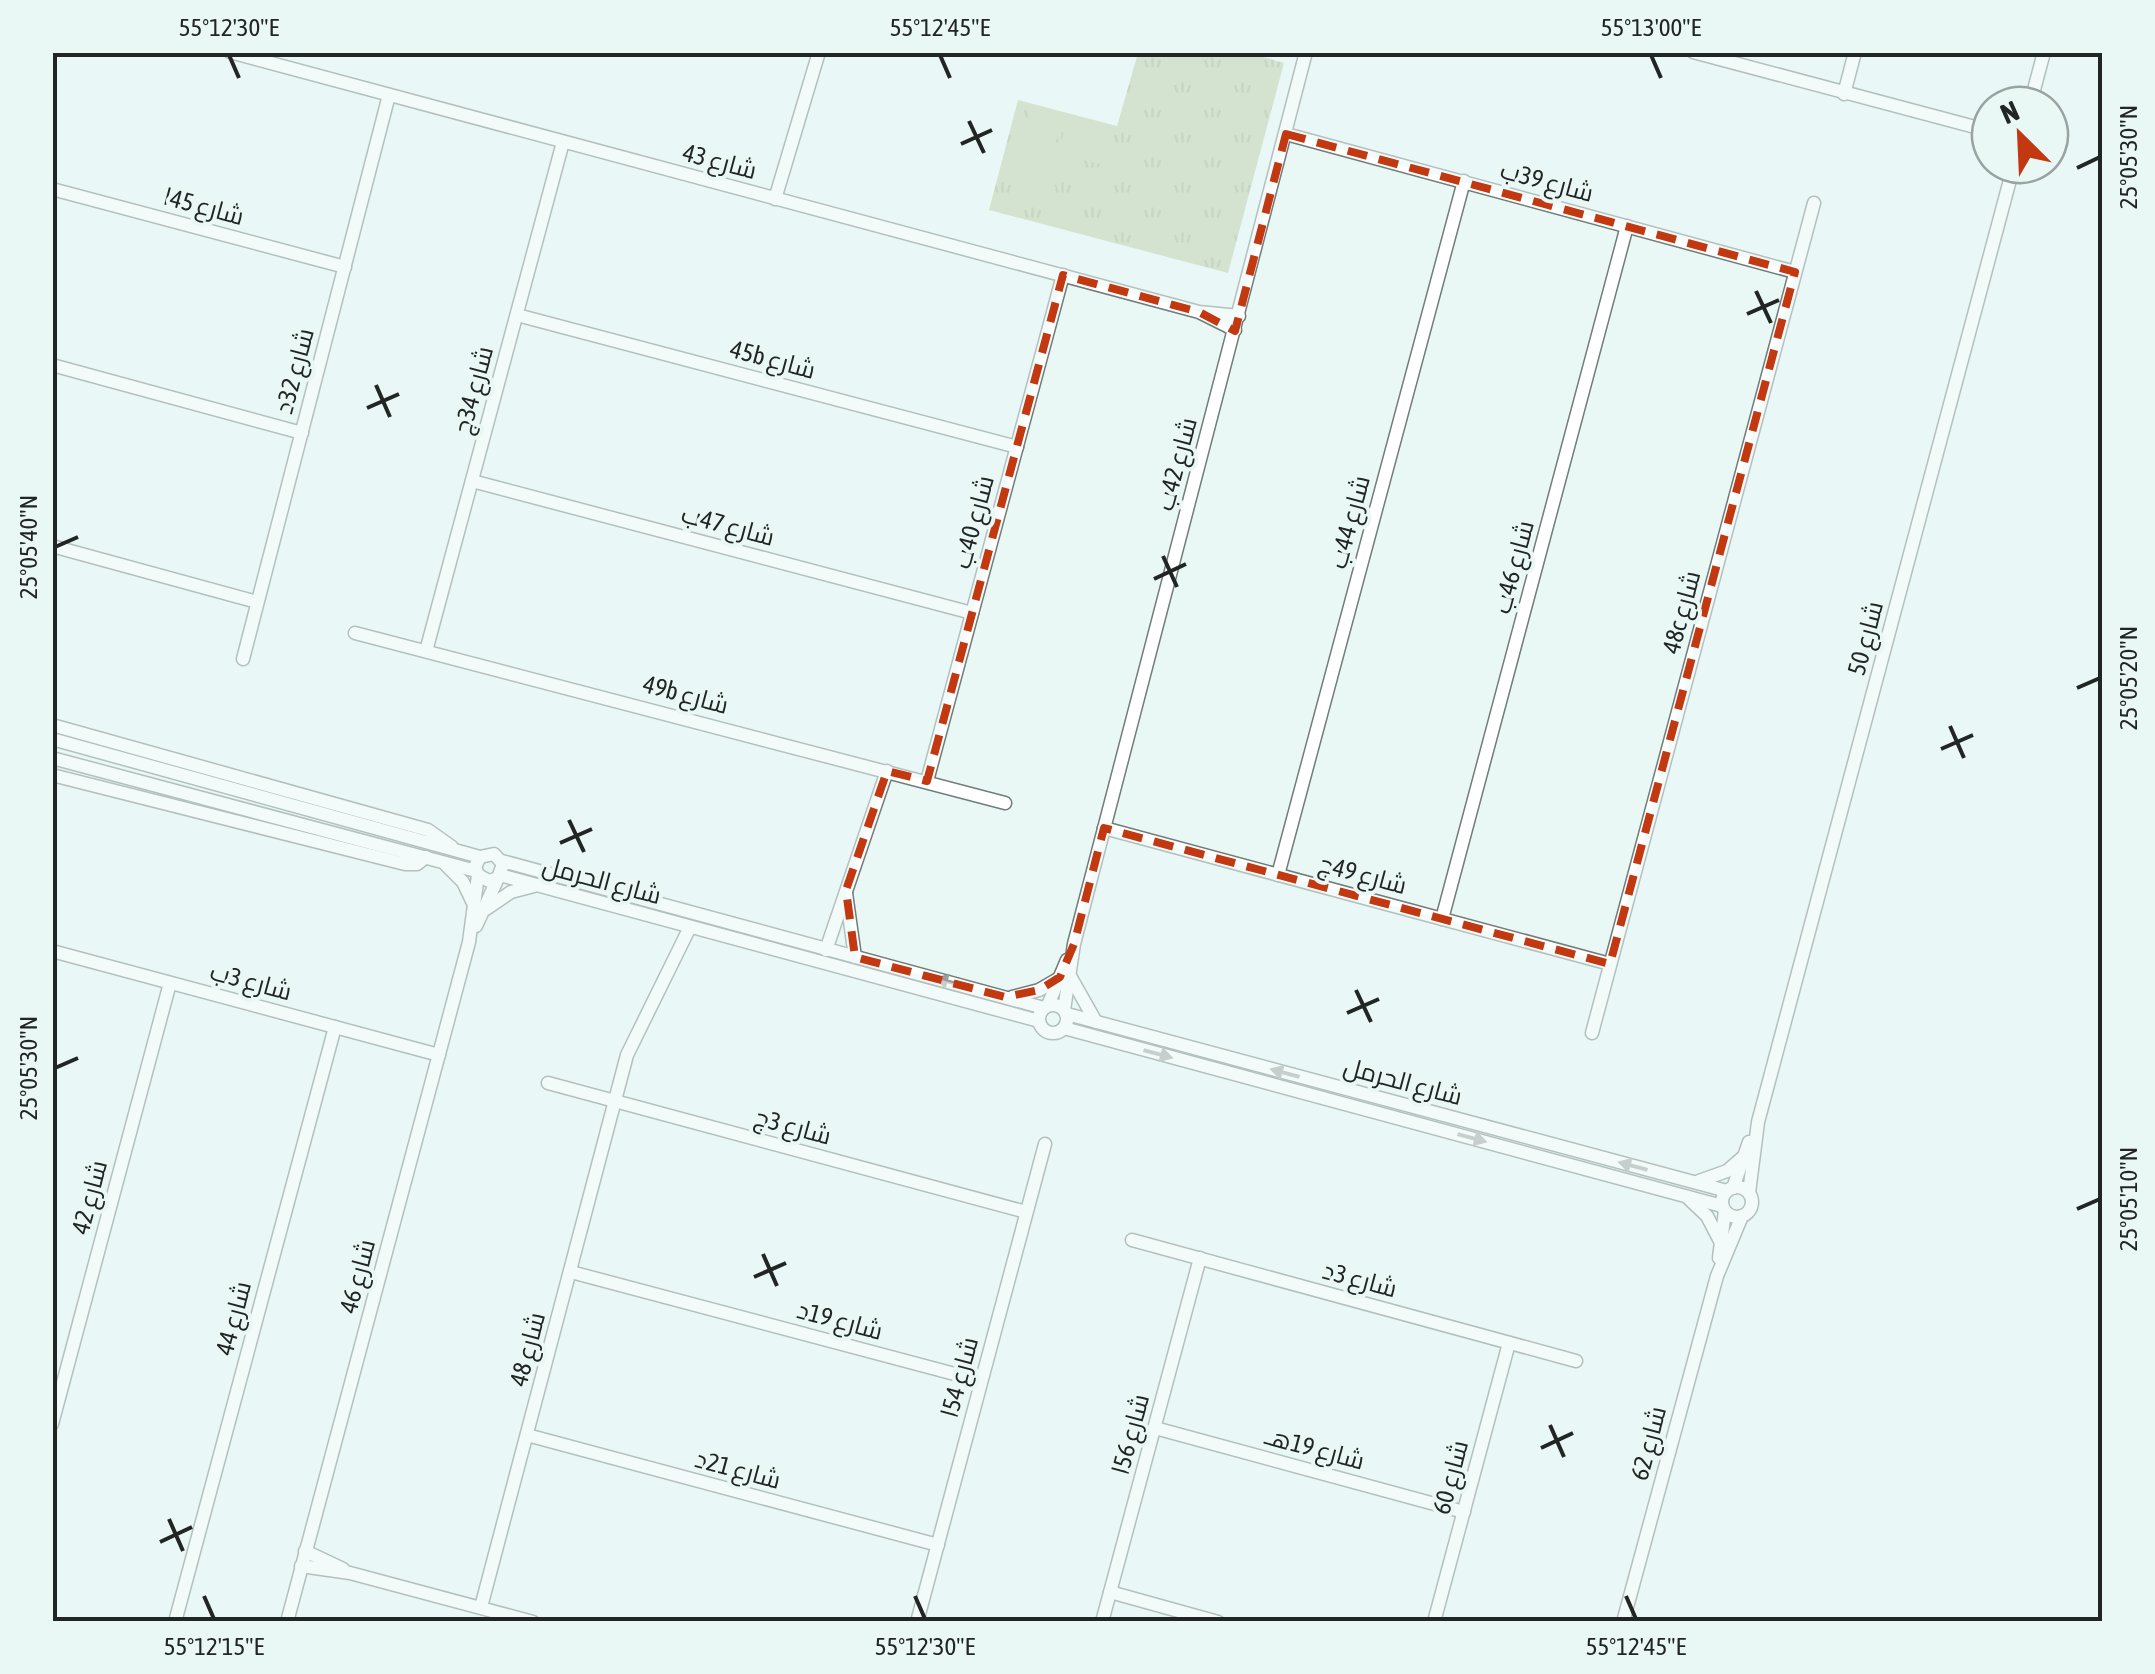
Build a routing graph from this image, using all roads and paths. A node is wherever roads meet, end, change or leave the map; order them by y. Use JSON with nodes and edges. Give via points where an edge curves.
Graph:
{"nodes":[{"id":1,"x":230,"y":52,"type":"edge"},
{"id":2,"x":819,"y":52,"type":"edge"},
{"id":3,"x":1306,"y":52,"type":"edge"},
{"id":4,"x":1693,"y":52,"type":"edge"},
{"id":5,"x":1855,"y":52,"type":"edge"},
{"id":6,"x":2044,"y":52,"type":"edge"},
{"id":7,"x":284,"y":59,"type":"edge"},
{"id":8,"x":2035,"y":85,"type":"edge"},
{"id":9,"x":1844,"y":94,"type":"junction"},
{"id":10,"x":390,"y":95,"type":"junction"},
{"id":11,"x":1970,"y":128,"type":"edge"},
{"id":12,"x":1286,"y":134,"type":"junction"},
{"id":13,"x":563,"y":142,"type":"junction"},
{"id":14,"x":1464,"y":181,"type":"junction"},
{"id":15,"x":2009,"y":185,"type":"edge"},
{"id":16,"x":52,"y":189,"type":"edge"},
{"id":17,"x":779,"y":199,"type":"junction"},
{"id":18,"x":1814,"y":203,"type":"dead end"},
{"id":19,"x":1627,"y":226,"type":"junction"},
{"id":20,"x":344,"y":267,"type":"junction"},
{"id":21,"x":1795,"y":272,"type":"junction"},
{"id":22,"x":1063,"y":275,"type":"junction"},
{"id":23,"x":517,"y":315,"type":"junction"},
{"id":24,"x":1237,"y":323,"type":"junction"},
{"id":25,"x":52,"y":365,"type":"edge"},
{"id":26,"x":302,"y":433,"type":"junction"},
{"id":27,"x":1017,"y":447,"type":"junction"},
{"id":28,"x":472,"y":481,"type":"junction"},
{"id":29,"x":52,"y":546,"type":"edge"},
{"id":30,"x":258,"y":602,"type":"junction"},
{"id":31,"x":972,"y":613,"type":"junction"},
{"id":32,"x":355,"y":633,"type":"dead end"},
{"id":33,"x":426,"y":651,"type":"junction"},
{"id":34,"x":243,"y":659,"type":"dead end"},
{"id":35,"x":52,"y":725,"type":"edge"},
{"id":36,"x":52,"y":739,"type":"edge"},
{"id":37,"x":52,"y":758,"type":"edge"},
{"id":38,"x":887,"y":771,"type":"junction"},
{"id":39,"x":52,"y":775,"type":"edge"},
{"id":40,"x":926,"y":781,"type":"junction"},
{"id":41,"x":142,"y":783,"type":"junction"},
{"id":42,"x":158,"y":800,"type":"junction"},
{"id":43,"x":1005,"y":803,"type":"dead end"},
{"id":44,"x":1104,"y":828,"type":"junction"},
{"id":45,"x":453,"y":849,"type":"junction"},
{"id":46,"x":426,"y":857,"type":"junction"},
{"id":47,"x":442,"y":862,"type":"junction"},
{"id":48,"x":478,"y":868,"type":"junction"},
{"id":49,"x":500,"y":871,"type":"junction"},
{"id":50,"x":1278,"y":875,"type":"junction"},
{"id":51,"x":539,"y":886,"type":"junction"},
{"id":52,"x":846,"y":890,"type":"junction"},
{"id":53,"x":478,"y":912,"type":"junction"},
{"id":54,"x":1442,"y":919,"type":"junction"},
{"id":55,"x":690,"y":927,"type":"junction"},
{"id":56,"x":826,"y":950,"type":"junction"},
{"id":57,"x":52,"y":951,"type":"edge"},
{"id":58,"x":855,"y":957,"type":"junction"},
{"id":59,"x":1610,"y":964,"type":"junction"},
{"id":60,"x":1065,"y":976,"type":"junction"},
{"id":61,"x":170,"y":983,"type":"junction"},
{"id":62,"x":1006,"y":997,"type":"junction"},
{"id":63,"x":1043,"y":1011,"type":"junction"},
{"id":64,"x":1065,"y":1017,"type":"junction"},
{"id":65,"x":1096,"y":1022,"type":"junction"},
{"id":66,"x":335,"y":1027,"type":"junction"},
{"id":67,"x":1592,"y":1032,"type":"dead end"},
{"id":68,"x":439,"y":1054,"type":"junction"},
{"id":69,"x":548,"y":1083,"type":"dead end"},
{"id":70,"x":617,"y":1102,"type":"junction"},
{"id":71,"x":1758,"y":1122,"type":"junction"},
{"id":72,"x":1045,"y":1144,"type":"dead end"},
{"id":73,"x":1744,"y":1156,"type":"junction"},
{"id":74,"x":1694,"y":1182,"type":"junction"},
{"id":75,"x":1730,"y":1190,"type":"junction"},
{"id":76,"x":1748,"y":1193,"type":"junction"},
{"id":77,"x":1686,"y":1196,"type":"junction"},
{"id":78,"x":1724,"y":1208,"type":"junction"},
{"id":79,"x":1026,"y":1212,"type":"junction"},
{"id":80,"x":1742,"y":1216,"type":"junction"},
{"id":81,"x":1132,"y":1240,"type":"dead end"},
{"id":82,"x":1721,"y":1242,"type":"junction"},
{"id":83,"x":1200,"y":1258,"type":"junction"},
{"id":84,"x":571,"y":1272,"type":"junction"},
{"id":85,"x":1717,"y":1276,"type":"junction"},
{"id":86,"x":1509,"y":1343,"type":"junction"},
{"id":87,"x":1576,"y":1361,"type":"dead end"},
{"id":88,"x":981,"y":1381,"type":"junction"},
{"id":89,"x":52,"y":1424,"type":"edge"},
{"id":90,"x":1154,"y":1428,"type":"junction"},
{"id":91,"x":527,"y":1436,"type":"junction"},
{"id":92,"x":1464,"y":1512,"type":"junction"},
{"id":93,"x":938,"y":1545,"type":"junction"},
{"id":94,"x":305,"y":1551,"type":"junction"},
{"id":95,"x":301,"y":1566,"type":"junction"},
{"id":96,"x":350,"y":1573,"type":"junction"},
{"id":97,"x":1110,"y":1592,"type":"junction"},
{"id":98,"x":481,"y":1608,"type":"junction"},
{"id":99,"x":175,"y":1622,"type":"edge"},
{"id":100,"x":287,"y":1622,"type":"edge"},
{"id":101,"x":533,"y":1622,"type":"edge"},
{"id":102,"x":917,"y":1622,"type":"edge"},
{"id":103,"x":1102,"y":1622,"type":"edge"},
{"id":104,"x":1218,"y":1622,"type":"edge"},
{"id":105,"x":1434,"y":1622,"type":"edge"},
{"id":106,"x":1623,"y":1622,"type":"edge"}],
"edges":[{"from":1,"to":7,"type":"street","name":"شارع 43"},
{"from":2,"to":17,"type":"street"},
{"from":3,"to":12,"type":"street","name":"شارع 42ب"},
{"from":4,"to":9,"type":"street"},
{"from":5,"to":9,"type":"street"},
{"from":6,"to":8,"type":"street"},
{"from":7,"to":10,"type":"street","name":"شارع 43"},
{"from":9,"to":11,"type":"street"},
{"from":10,"to":13,"type":"street","name":"شارع 43"},
{"from":10,"to":20,"type":"street","name":"شارع 32د"},
{"from":12,"to":14,"type":"street","name":"شارع 39ب"},
{"from":12,"to":24,"type":"street","name":"شارع 42ب"},
{"from":13,"to":17,"type":"street","name":"شارع 43"},
{"from":13,"to":23,"type":"street","name":"شارع 34ج"},
{"from":14,"to":19,"type":"street","name":"شارع 39ب"},
{"from":14,"to":50,"type":"street","name":"شارع 44ب"},
{"from":15,"to":71,"type":"street","name":"شارع 50"},
{"from":16,"to":20,"type":"street","name":"شارع 45ا"},
{"from":17,"to":22,"type":"street","name":"شارع 43"},
{"from":18,"to":21,"type":"street","name":"48c شارع"},
{"from":19,"to":21,"type":"street","name":"شارع 39ب"},
{"from":19,"to":54,"type":"street","name":"شارع 46ب"},
{"from":20,"to":26,"type":"street","name":"شارع 32د"},
{"from":21,"to":59,"type":"street","name":"48c شارع"},
{"from":22,"to":24,"type":"street","name":"شارع 43"},
{"from":22,"to":27,"type":"street","name":"شارع 40ب"},
{"from":23,"to":27,"type":"street","name":"45b شارع"},
{"from":23,"to":28,"type":"street","name":"شارع 34ج"},
{"from":24,"to":44,"type":"street","name":"شارع 42ب"},
{"from":25,"to":26,"type":"street"},
{"from":26,"to":30,"type":"street","name":"شارع 32د"},
{"from":27,"to":31,"type":"street","name":"شارع 40ب"},
{"from":28,"to":31,"type":"street","name":"شارع 47ب"},
{"from":28,"to":33,"type":"street","name":"شارع 34ج"},
{"from":29,"to":30,"type":"street"},
{"from":30,"to":34,"type":"street","name":"شارع 32د"},
{"from":31,"to":40,"type":"street","name":"شارع 40ب"},
{"from":32,"to":33,"type":"street","name":"49b شارع"},
{"from":33,"to":38,"type":"street","name":"49b شارع"},
{"from":35,"to":45,"type":"street","via":[[428,830]]},
{"from":36,"to":45,"type":"street"},
{"from":37,"to":41,"type":"street"},
{"from":38,"to":40,"type":"street","name":"49b شارع"},
{"from":38,"to":52,"type":"street"},
{"from":39,"to":42,"type":"street"},
{"from":40,"to":43,"type":"street","name":"49b شارع"},
{"from":41,"to":42,"type":"street"},
{"from":41,"to":46,"type":"street"},
{"from":42,"to":46,"type":"street","via":[[405,864]]},
{"from":44,"to":50,"type":"street","name":"شارع 49ج"},
{"from":44,"to":60,"type":"street","name":"شارع 42ب"},
{"from":45,"to":48,"type":"street"},
{"from":46,"to":47,"type":"street"},
{"from":47,"to":48,"type":"street"},
{"from":47,"to":53,"type":"street"},
{"from":48,"to":49,"type":"street","via":[[489,881]]},
{"from":48,"to":49,"type":"street","via":[[494,854]]},
{"from":48,"to":53,"type":"street","name":"شارع 46"},
{"from":49,"to":51,"type":"street","name":"شارع الحرمل"},
{"from":49,"to":53,"type":"street","name":"شارع 46"},
{"from":49,"to":56,"type":"street","name":"شارع الحرمل"},
{"from":50,"to":54,"type":"street","name":"شارع 49ج"},
{"from":51,"to":53,"type":"street","via":[[502,896]]},
{"from":51,"to":55,"type":"street","name":"شارع الحرمل"},
{"from":52,"to":56,"type":"street"},
{"from":52,"to":58,"type":"street"},
{"from":53,"to":68,"type":"street","name":"شارع 46"},
{"from":54,"to":59,"type":"street","name":"شارع 49ج"},
{"from":55,"to":63,"type":"street","name":"شارع الحرمل"},
{"from":55,"to":70,"type":"street","name":"شارع 48","via":[[627,1055]]},
{"from":56,"to":58,"type":"street","name":"شارع الحرمل"},
{"from":57,"to":61,"type":"street","name":"شارع 3ب"},
{"from":62,"to":58,"type":"street","name":"شارع الحرمل","one_way":true},
{"from":59,"to":67,"type":"street","name":"48c شارع"},
{"from":60,"to":62,"type":"street"},
{"from":60,"to":63,"type":"street","name":"شارع 42ب"},
{"from":60,"to":64,"type":"street","name":"شارع 42ب"},
{"from":60,"to":65,"type":"street"},
{"from":61,"to":66,"type":"street","name":"شارع 3ب"},
{"from":61,"to":89,"type":"street","name":"شارع 42"},
{"from":62,"to":63,"type":"street","name":"شارع الحرمل"},
{"from":63,"to":64,"type":"street","via":[[1057,1005]]},
{"from":63,"to":64,"type":"street","via":[[1049,1033]]},
{"from":64,"to":65,"type":"street","name":"شارع الحرمل"},
{"from":64,"to":77,"type":"street","name":"شارع الحرمل","one_way":true},
{"from":74,"to":65,"type":"street","name":"شارع الحرمل","one_way":true},
{"from":66,"to":68,"type":"street","name":"شارع 3ب"},
{"from":66,"to":99,"type":"street","name":"شارع 44"},
{"from":68,"to":94,"type":"street","name":"شارع 46"},
{"from":69,"to":70,"type":"street","name":"شارع 3ج"},
{"from":70,"to":79,"type":"street","name":"شارع 3ج"},
{"from":70,"to":84,"type":"street","name":"شارع 48"},
{"from":71,"to":73,"type":"street","name":"شارع 50"},
{"from":71,"to":76,"type":"street","name":"شارع 50"},
{"from":72,"to":79,"type":"street","name":"شارع 54ا"},
{"from":73,"to":74,"type":"street","via":[[1727,1171]]},
{"from":73,"to":75,"type":"street","name":"شارع 50"},
{"from":74,"to":75,"type":"street","name":"شارع الحرمل"},
{"from":75,"to":76,"type":"street"},
{"from":75,"to":78,"type":"street"},
{"from":76,"to":80,"type":"street","via":[[1751,1208]]},
{"from":77,"to":78,"type":"street","name":"شارع الحرمل"},
{"from":77,"to":82,"type":"street"},
{"from":78,"to":80,"type":"street"},
{"from":78,"to":82,"type":"street","name":"شارع 62"},
{"from":79,"to":88,"type":"street","name":"شارع 54ا"},
{"from":80,"to":85,"type":"street","name":"شارع 62"},
{"from":81,"to":83,"type":"street","name":"شارع 3د"},
{"from":82,"to":85,"type":"street","name":"شارع 62"},
{"from":83,"to":86,"type":"street","name":"شارع 3د"},
{"from":83,"to":90,"type":"street","name":"شارع 56ا"},
{"from":84,"to":88,"type":"street","name":"شارع 19د"},
{"from":84,"to":91,"type":"street","name":"شارع 48"},
{"from":85,"to":106,"type":"street","name":"شارع 62"},
{"from":86,"to":87,"type":"street","name":"شارع 3د"},
{"from":86,"to":92,"type":"street","name":"شارع 60"},
{"from":88,"to":93,"type":"street","name":"شارع 54ا"},
{"from":90,"to":92,"type":"street","name":"شارع 19هـ"},
{"from":90,"to":97,"type":"street","name":"شارع 56ا"},
{"from":91,"to":93,"type":"street","name":"شارع 21د"},
{"from":91,"to":98,"type":"street","name":"شارع 48"},
{"from":92,"to":105,"type":"street","name":"شارع 60"},
{"from":93,"to":102,"type":"street","name":"شارع 54ا"},
{"from":94,"to":95,"type":"street","name":"شارع 46"},
{"from":94,"to":96,"type":"street"},
{"from":95,"to":96,"type":"street"},
{"from":95,"to":100,"type":"street","name":"شارع 46"},
{"from":96,"to":98,"type":"street"},
{"from":97,"to":103,"type":"street","name":"شارع 56ا"},
{"from":97,"to":104,"type":"street"},
{"from":98,"to":101,"type":"street"}]}
